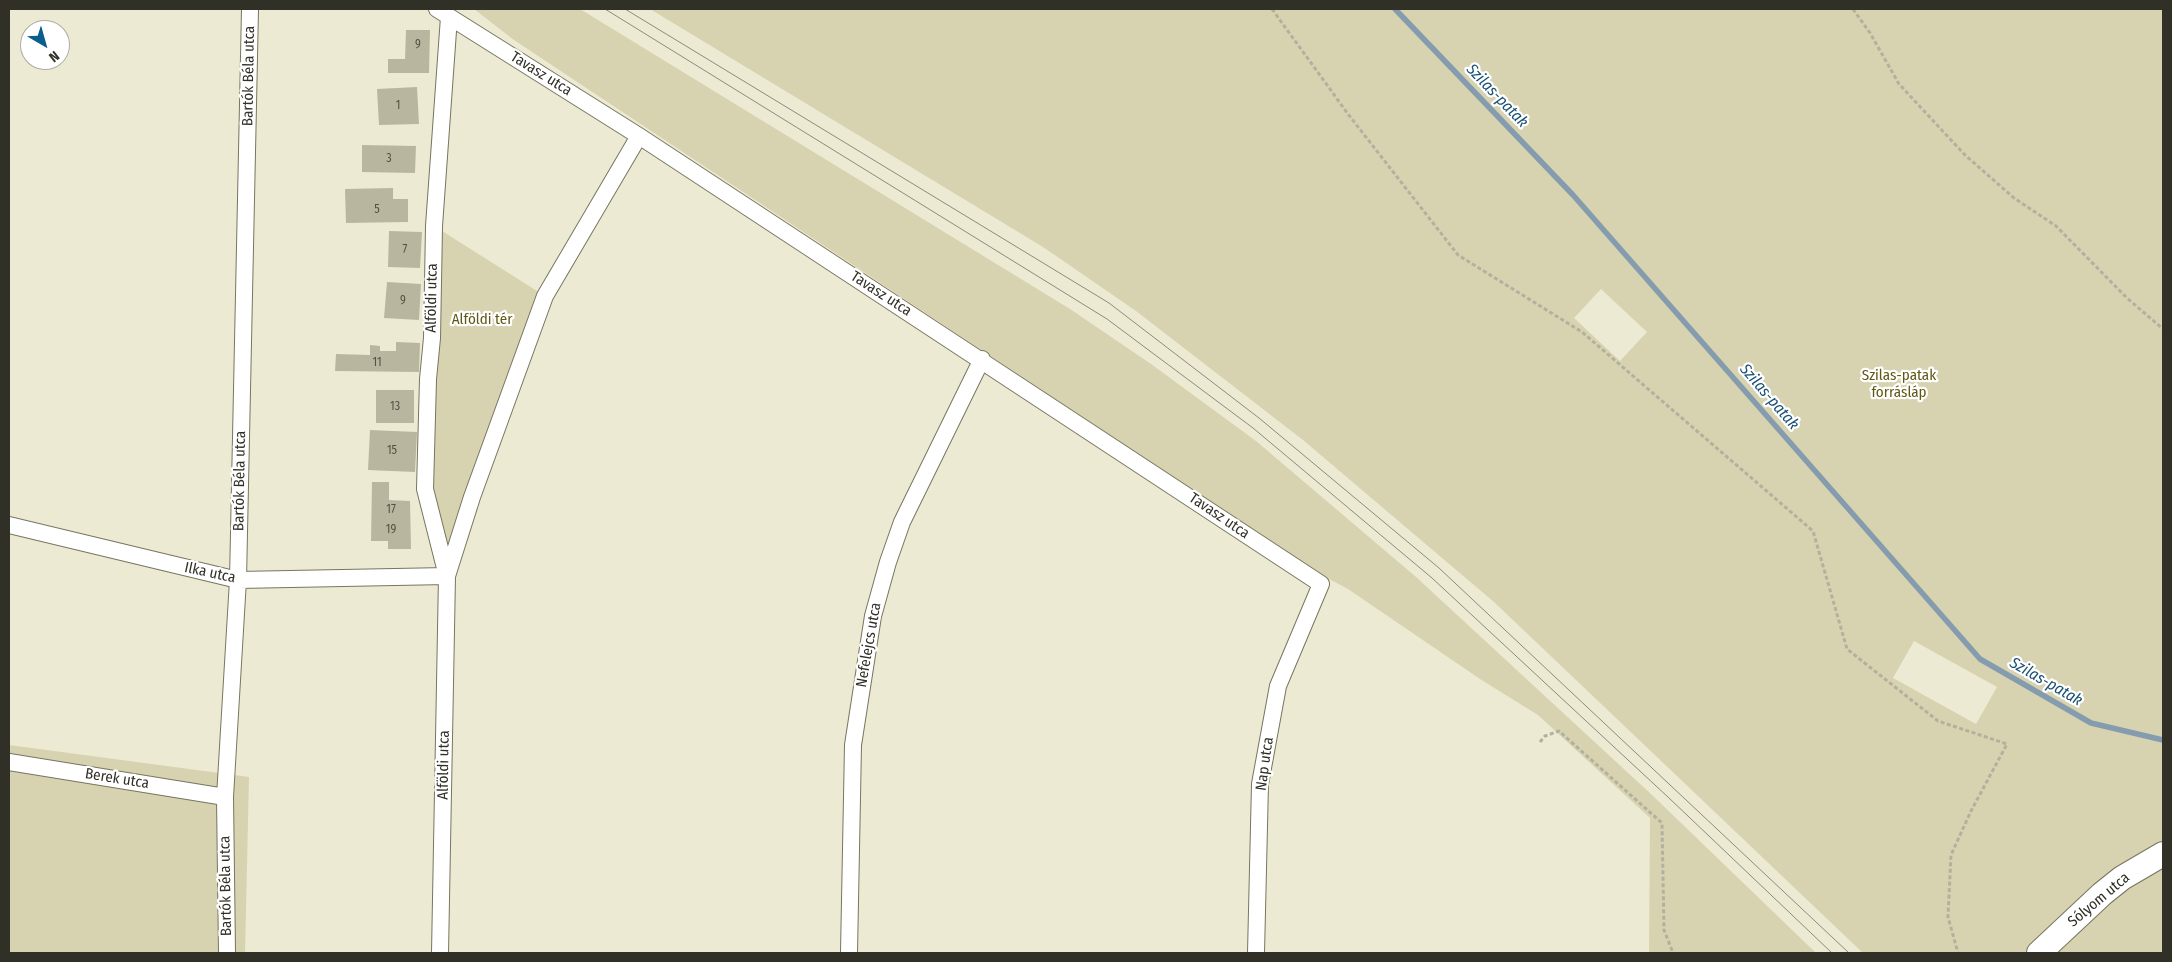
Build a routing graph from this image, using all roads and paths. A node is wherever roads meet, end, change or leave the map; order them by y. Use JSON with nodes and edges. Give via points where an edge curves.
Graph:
{"nodes":[{"id":1,"x":250,"y":9,"type":"edge"},
{"id":2,"x":1272,"y":9,"type":"edge"},
{"id":3,"x":1853,"y":9,"type":"edge"},
{"id":4,"x":443,"y":13,"type":"edge"},
{"id":5,"x":639,"y":136,"type":"junction"},
{"id":6,"x":2163,"y":329,"type":"edge"},
{"id":7,"x":982,"y":359,"type":"junction"},
{"id":8,"x":9,"y":525,"type":"edge"},
{"id":9,"x":447,"y":576,"type":"junction"},
{"id":10,"x":238,"y":580,"type":"junction"},
{"id":11,"x":1321,"y":584,"type":"joint"},
{"id":12,"x":1540,"y":742,"type":"dead end"},
{"id":13,"x":9,"y":762,"type":"edge"},
{"id":14,"x":225,"y":797,"type":"junction"},
{"id":15,"x":2163,"y":854,"type":"edge"},
{"id":16,"x":227,"y":953,"type":"edge"},
{"id":17,"x":440,"y":953,"type":"edge"},
{"id":18,"x":849,"y":953,"type":"edge"},
{"id":19,"x":1256,"y":953,"type":"edge"},
{"id":20,"x":1673,"y":953,"type":"edge"},
{"id":21,"x":1958,"y":953,"type":"edge"},
{"id":22,"x":2039,"y":953,"type":"edge"}],
"edges":[{"from":1,"to":10,"type":"street","name":"Bartók Béla utca"},
{"from":2,"to":21,"type":"path","via":[[1458,256],[1582,332],[1813,531],[1847,649],[1938,721],[2007,744],[1951,855],[1948,917]]},
{"from":3,"to":6,"type":"path","via":[[1899,84],[1965,155],[2014,198],[2056,226],[2127,298]]},
{"from":4,"to":5,"type":"street","name":"Tavasz utca"},
{"from":4,"to":9,"type":"street","name":"Alföldi utca","via":[[425,489]]},
{"from":5,"to":7,"type":"street","name":"Tavasz utca"},
{"from":5,"to":9,"type":"street","name":"Alföldi utca","via":[[545,296],[472,497]]},
{"from":7,"to":11,"type":"street","name":"Tavasz utca"},
{"from":7,"to":18,"type":"street","name":"Nefelejcs utca","via":[[902,522],[873,616],[853,745]]},
{"from":8,"to":10,"type":"street","name":"Ilka utca"},
{"from":9,"to":10,"type":"street","name":"Ilka utca"},
{"from":9,"to":17,"type":"street","name":"Alföldi utca"},
{"from":10,"to":14,"type":"street","name":"Bartók Béla utca"},
{"from":11,"to":19,"type":"street","name":"Nap utca","via":[[1278,686],[1260,784]]},
{"from":12,"to":20,"type":"path","via":[[1545,736],[1559,731],[1662,824],[1664,930]]},
{"from":13,"to":14,"type":"street","name":"Berek utca"},
{"from":14,"to":16,"type":"street","name":"Bartók Béla utca"},
{"from":15,"to":22,"type":"street","name":"Sólyom utca","via":[[2122,878]]}]}
